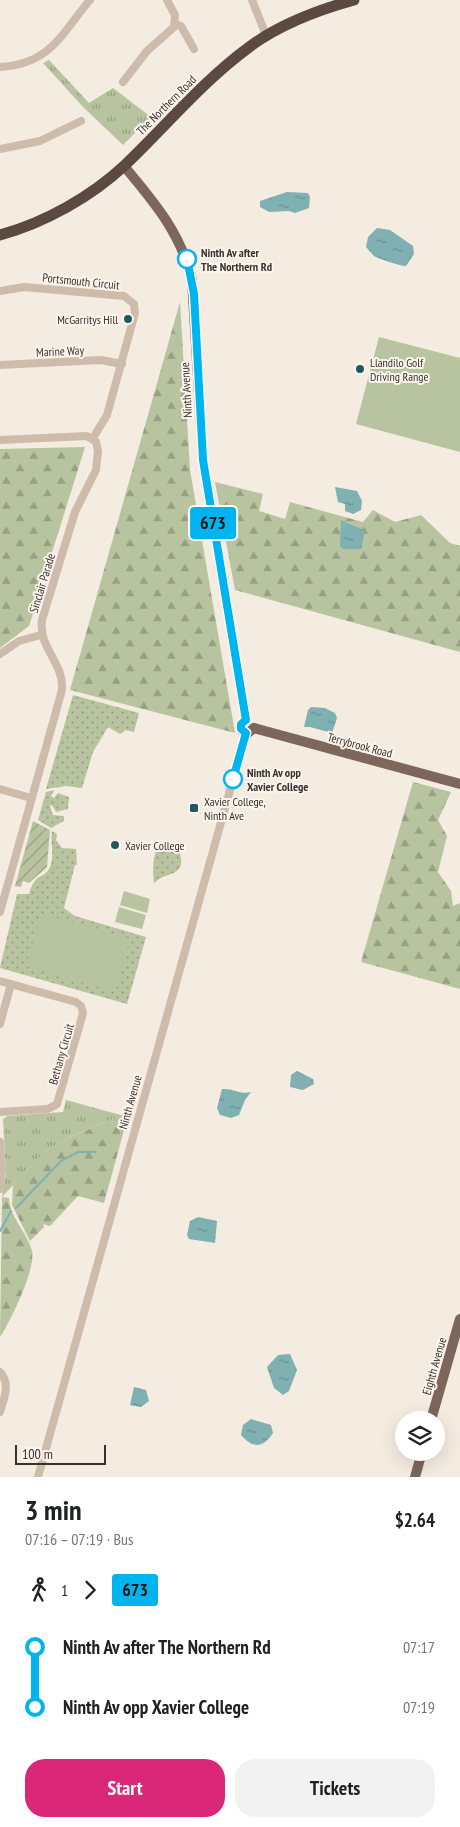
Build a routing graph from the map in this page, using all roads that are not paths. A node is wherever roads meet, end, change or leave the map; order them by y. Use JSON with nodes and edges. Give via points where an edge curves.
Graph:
{"nodes":[{"id":1,"x":90,"y":0,"type":"edge"},
{"id":2,"x":166,"y":0,"type":"edge"},
{"id":3,"x":252,"y":0,"type":"edge"},
{"id":4,"x":354,"y":0,"type":"edge"},
{"id":5,"x":175,"y":24,"type":"junction"},
{"id":6,"x":266,"y":35,"type":"junction"},
{"id":7,"x":194,"y":49,"type":"dead end"},
{"id":8,"x":0,"y":67,"type":"edge"},
{"id":9,"x":123,"y":82,"type":"dead end"},
{"id":10,"x":81,"y":121,"type":"dead end"},
{"id":11,"x":0,"y":149,"type":"edge"},
{"id":12,"x":124,"y":166,"type":"junction"},
{"id":13,"x":0,"y":235,"type":"edge"},
{"id":14,"x":0,"y":291,"type":"edge"},
{"id":15,"x":122,"y":364,"type":"junction"},
{"id":16,"x":0,"y":365,"type":"edge"},
{"id":17,"x":93,"y":438,"type":"junction"},
{"id":18,"x":0,"y":440,"type":"edge"},
{"id":19,"x":42,"y":636,"type":"junction"},
{"id":20,"x":0,"y":654,"type":"edge"},
{"id":21,"x":250,"y":731,"type":"junction"},
{"id":22,"x":460,"y":784,"type":"edge"},
{"id":23,"x":0,"y":789,"type":"edge"},
{"id":24,"x":32,"y":798,"type":"junction"},
{"id":25,"x":0,"y":912,"type":"edge"},
{"id":26,"x":0,"y":981,"type":"edge"},
{"id":27,"x":11,"y":984,"type":"junction"},
{"id":28,"x":0,"y":1024,"type":"edge"},
{"id":29,"x":0,"y":1112,"type":"edge"},
{"id":30,"x":0,"y":1142,"type":"edge"},
{"id":31,"x":0,"y":1189,"type":"edge"},
{"id":32,"x":460,"y":1319,"type":"edge"},
{"id":33,"x":0,"y":1372,"type":"edge"},
{"id":34,"x":434,"y":1411,"type":"edge"},
{"id":35,"x":0,"y":1412,"type":"edge"},
{"id":36,"x":419,"y":1461,"type":"edge"},
{"id":37,"x":38,"y":1477,"type":"edge"},
{"id":38,"x":415,"y":1477,"type":"edge"}],
"edges":[{"from":1,"to":8,"type":"street","via":[[64,36],[47,52],[24,63]]},
{"from":2,"to":5,"type":"street","via":[[175,15]]},
{"from":3,"to":6,"type":"street"},
{"from":4,"to":6,"type":"highway","name":"The Northern Road"},
{"from":5,"to":7,"type":"street","via":[[181,26]]},
{"from":5,"to":9,"type":"street","via":[[142,57]]},
{"from":6,"to":12,"type":"highway","name":"The Northern Road","via":[[213,77]]},
{"from":10,"to":11,"type":"street","via":[[40,141]]},
{"from":12,"to":13,"type":"highway","name":"The Northern Road","via":[[67,206]]},
{"from":12,"to":21,"type":"main road","name":"Ninth Avenue","via":[[174,231],[186,254],[192,280],[203,460],[246,720],[241,726]]},
{"from":14,"to":15,"type":"street","name":"Portsmouth Circuit","via":[[24,287],[129,298],[135,313]]},
{"from":15,"to":16,"type":"street","name":"Marine Way","via":[[101,360]]},
{"from":15,"to":17,"type":"street","name":"Portsmouth Circuit","via":[[105,419]]},
{"from":17,"to":18,"type":"street"},
{"from":17,"to":19,"type":"street","name":"Sinclair Parade","via":[[98,451],[96,470],[75,512],[42,620]]},
{"from":19,"to":20,"type":"street","via":[[23,639]]},
{"from":19,"to":24,"type":"street","via":[[60,669],[62,682]]},
{"from":21,"to":22,"type":"main road","name":"Terrybrook Road"},
{"from":21,"to":37,"type":"street","name":"Ninth Avenue"},
{"from":23,"to":24,"type":"street"},
{"from":24,"to":25,"type":"street"},
{"from":26,"to":27,"type":"street","name":"Bethany Circuit"},
{"from":27,"to":28,"type":"street"},
{"from":27,"to":29,"type":"street","name":"Bethany Circuit","via":[[76,1002],[83,1014],[57,1104],[48,1109]]},
{"from":30,"to":31,"type":"street"},
{"from":32,"to":34,"type":"main road","name":"Eighth Avenue"},
{"from":33,"to":35,"type":"street","via":[[6,1387]]},
{"from":36,"to":38,"type":"main road"}]}
